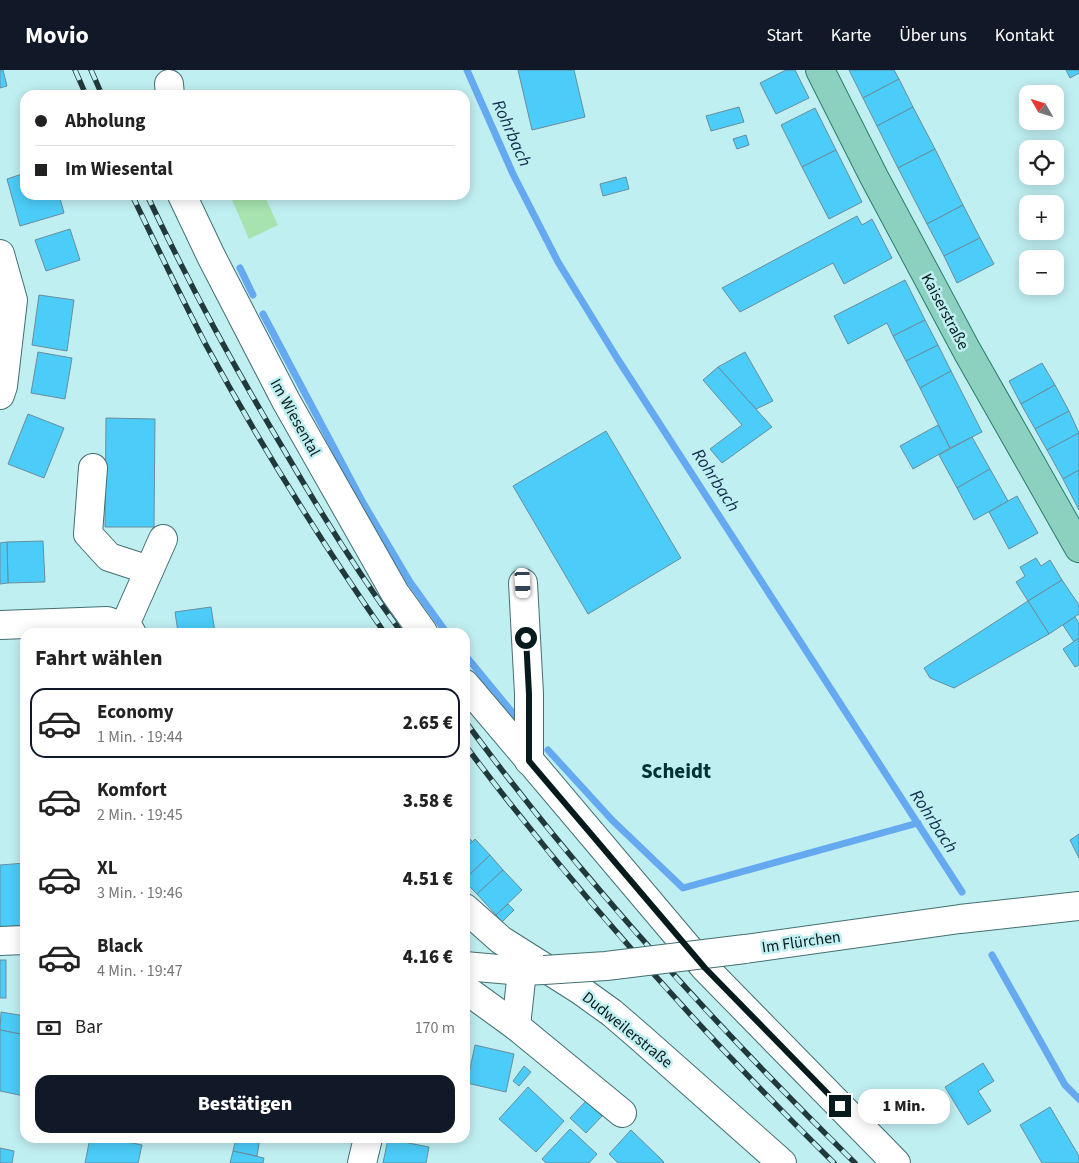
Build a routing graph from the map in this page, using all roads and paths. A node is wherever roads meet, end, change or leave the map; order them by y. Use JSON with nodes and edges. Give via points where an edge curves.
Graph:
{"nodes":[{"id":1,"x":820,"y":70,"type":"edge"},
{"id":2,"x":184,"y":200,"type":"edge"},
{"id":3,"x":0,"y":254,"type":"edge"},
{"id":4,"x":0,"y":394,"type":"edge"},
{"id":5,"x":93,"y":468,"type":"dead end"},
{"id":6,"x":163,"y":539,"type":"dead end"},
{"id":7,"x":1079,"y":548,"type":"edge"},
{"id":8,"x":149,"y":570,"type":"junction"},
{"id":9,"x":523,"y":583,"type":"dead end"},
{"id":10,"x":0,"y":625,"type":"edge"},
{"id":11,"x":123,"y":628,"type":"edge"},
{"id":12,"x":128,"y":628,"type":"edge"},
{"id":13,"x":420,"y":628,"type":"edge"},
{"id":14,"x":470,"y":690,"type":"edge"},
{"id":15,"x":529,"y":761,"type":"junction"},
{"id":16,"x":1079,"y":906,"type":"edge"},
{"id":17,"x":470,"y":912,"type":"edge"},
{"id":18,"x":20,"y":940,"type":"edge"},
{"id":19,"x":0,"y":941,"type":"edge"},
{"id":20,"x":470,"y":966,"type":"edge"},
{"id":21,"x":533,"y":971,"type":"junction"},
{"id":22,"x":470,"y":993,"type":"edge"},
{"id":23,"x":516,"y":1026,"type":"junction"},
{"id":24,"x":622,"y":1113,"type":"dead end"},
{"id":25,"x":367,"y":1143,"type":"edge"},
{"id":26,"x":362,"y":1163,"type":"edge"},
{"id":27,"x":782,"y":1163,"type":"edge"},
{"id":28,"x":896,"y":1163,"type":"edge"}],
"edges":[{"from":1,"to":7,"type":"main road","name":"Kaiserstraße","via":[[967,351]]},
{"from":2,"to":13,"type":"street","name":"Im Wiesental","via":[[286,400],[395,593]]},
{"from":3,"to":4,"type":"street","via":[[13,300]]},
{"from":5,"to":8,"type":"street","via":[[88,534],[109,557]]},
{"from":6,"to":8,"type":"street"},
{"from":8,"to":12,"type":"street"},
{"from":9,"to":15,"type":"street"},
{"from":10,"to":11,"type":"street","via":[[107,621]]},
{"from":14,"to":15,"type":"street"},
{"from":15,"to":28,"type":"street","via":[[705,968]]},
{"from":16,"to":21,"type":"street","name":"Im Flürchen","bridge":true,"via":[[606,966]]},
{"from":17,"to":27,"type":"street","name":"Dudweilerstraße","via":[[501,940],[580,990],[642,1038]]},
{"from":18,"to":19,"type":"street"},
{"from":20,"to":21,"type":"street","name":"Im Flürchen"},
{"from":21,"to":23,"type":"street"},
{"from":22,"to":23,"type":"street"},
{"from":23,"to":24,"type":"street"},
{"from":25,"to":26,"type":"street"}]}
